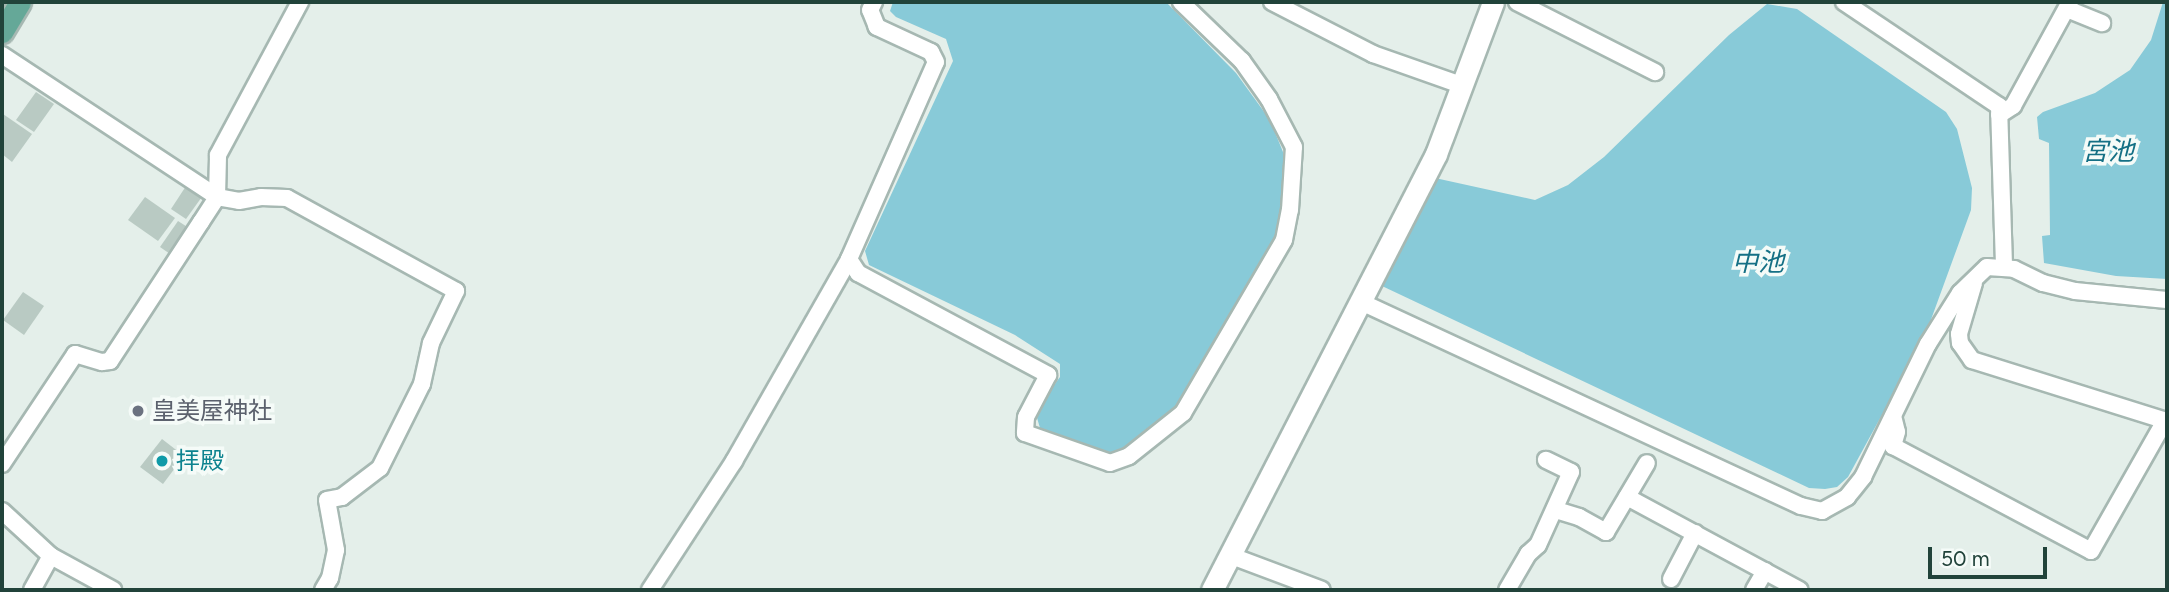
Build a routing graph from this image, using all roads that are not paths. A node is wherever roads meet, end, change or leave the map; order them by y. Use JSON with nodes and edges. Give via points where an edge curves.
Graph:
{"nodes":[{"id":1,"x":20,"y":2,"type":"edge"},
{"id":2,"x":300,"y":2,"type":"edge"},
{"id":3,"x":874,"y":2,"type":"edge"},
{"id":4,"x":1181,"y":2,"type":"edge"},
{"id":5,"x":1272,"y":2,"type":"edge"},
{"id":6,"x":1493,"y":2,"type":"edge"},
{"id":7,"x":1517,"y":2,"type":"edge"},
{"id":8,"x":1844,"y":2,"type":"edge"},
{"id":9,"x":2069,"y":5,"type":"edge"},
{"id":10,"x":1568,"y":7,"type":"dead end"},
{"id":11,"x":1560,"y":22,"type":"junction"},
{"id":12,"x":2102,"y":23,"type":"dead end"},
{"id":13,"x":2,"y":32,"type":"edge"},
{"id":14,"x":2,"y":55,"type":"edge"},
{"id":15,"x":1655,"y":72,"type":"dead end"},
{"id":16,"x":1461,"y":85,"type":"junction"},
{"id":17,"x":1999,"y":115,"type":"junction"},
{"id":18,"x":218,"y":197,"type":"junction"},
{"id":19,"x":849,"y":259,"type":"junction"},
{"id":20,"x":2004,"y":268,"type":"junction"},
{"id":21,"x":1975,"y":278,"type":"junction"},
{"id":22,"x":2167,"y":300,"type":"edge"},
{"id":23,"x":1359,"y":301,"type":"junction"},
{"id":24,"x":1893,"y":416,"type":"junction"},
{"id":25,"x":2166,"y":421,"type":"edge"},
{"id":26,"x":1893,"y":446,"type":"junction"},
{"id":27,"x":1546,"y":460,"type":"dead end"},
{"id":28,"x":1647,"y":463,"type":"dead end"},
{"id":29,"x":2,"y":464,"type":"edge"},
{"id":30,"x":1863,"y":477,"type":"junction"},
{"id":31,"x":1627,"y":496,"type":"junction"},
{"id":32,"x":1556,"y":510,"type":"junction"},
{"id":33,"x":2,"y":511,"type":"edge"},
{"id":34,"x":1695,"y":533,"type":"junction"},
{"id":35,"x":1228,"y":555,"type":"junction"},
{"id":36,"x":51,"y":556,"type":"junction"},
{"id":37,"x":1765,"y":571,"type":"junction"},
{"id":38,"x":1671,"y":579,"type":"dead end"},
{"id":39,"x":32,"y":590,"type":"edge"},
{"id":40,"x":113,"y":590,"type":"edge"},
{"id":41,"x":323,"y":590,"type":"edge"},
{"id":42,"x":650,"y":590,"type":"edge"},
{"id":43,"x":1212,"y":590,"type":"edge"},
{"id":44,"x":1322,"y":590,"type":"edge"},
{"id":45,"x":1507,"y":590,"type":"edge"},
{"id":46,"x":1754,"y":590,"type":"edge"},
{"id":47,"x":1800,"y":590,"type":"edge"}],
"edges":[{"from":1,"to":13,"type":"main road"},
{"from":2,"to":18,"type":"street","via":[[218,155]]},
{"from":3,"to":19,"type":"street","via":[[870,10],[877,27],[931,52],[936,61]]},
{"from":4,"to":19,"type":"street","via":[[1242,61],[1269,99],[1294,147],[1290,210],[1284,240],[1183,413],[1129,456],[1110,463],[1024,433],[1026,417],[1048,375],[858,273]]},
{"from":5,"to":16,"type":"street","via":[[1373,54]]},
{"from":6,"to":16,"type":"street"},
{"from":7,"to":11,"type":"street"},
{"from":8,"to":17,"type":"street","via":[[1999,106]]},
{"from":9,"to":12,"type":"street"},
{"from":9,"to":17,"type":"street","via":[[2013,106]]},
{"from":10,"to":11,"type":"street"},
{"from":11,"to":15,"type":"street","via":[[1624,46]]},
{"from":14,"to":18,"type":"street"},
{"from":16,"to":23,"type":"street","via":[[1436,154]]},
{"from":17,"to":20,"type":"street"},
{"from":18,"to":29,"type":"street","via":[[110,361],[75,354]]},
{"from":18,"to":41,"type":"street","via":[[239,201],[287,198],[456,291],[431,343],[422,384],[380,468],[342,497],[327,500],[336,550]]},
{"from":19,"to":42,"type":"street","via":[[734,461]]},
{"from":20,"to":21,"type":"street","via":[[1987,267]]},
{"from":20,"to":22,"type":"street","via":[[2075,291]]},
{"from":21,"to":24,"type":"street","via":[[1960,293],[1928,344]]},
{"from":21,"to":25,"type":"street","via":[[1959,334],[1959,343],[1972,360]]},
{"from":23,"to":30,"type":"street","via":[[1801,506],[1822,511],[1834,507]]},
{"from":23,"to":35,"type":"street"},
{"from":24,"to":26,"type":"street","via":[[1897,432]]},
{"from":24,"to":30,"type":"street"},
{"from":25,"to":26,"type":"street","via":[[2091,551]]},
{"from":26,"to":30,"type":"street","via":[[1873,472]]},
{"from":27,"to":32,"type":"street","via":[[1571,472]]},
{"from":28,"to":31,"type":"street"},
{"from":31,"to":32,"type":"street","via":[[1606,532]]},
{"from":31,"to":34,"type":"street"},
{"from":32,"to":45,"type":"street"},
{"from":33,"to":36,"type":"street"},
{"from":34,"to":37,"type":"street"},
{"from":34,"to":38,"type":"street"},
{"from":35,"to":43,"type":"street"},
{"from":35,"to":44,"type":"street"},
{"from":36,"to":39,"type":"street"},
{"from":36,"to":40,"type":"street"},
{"from":37,"to":46,"type":"street"},
{"from":37,"to":47,"type":"street"}]}
